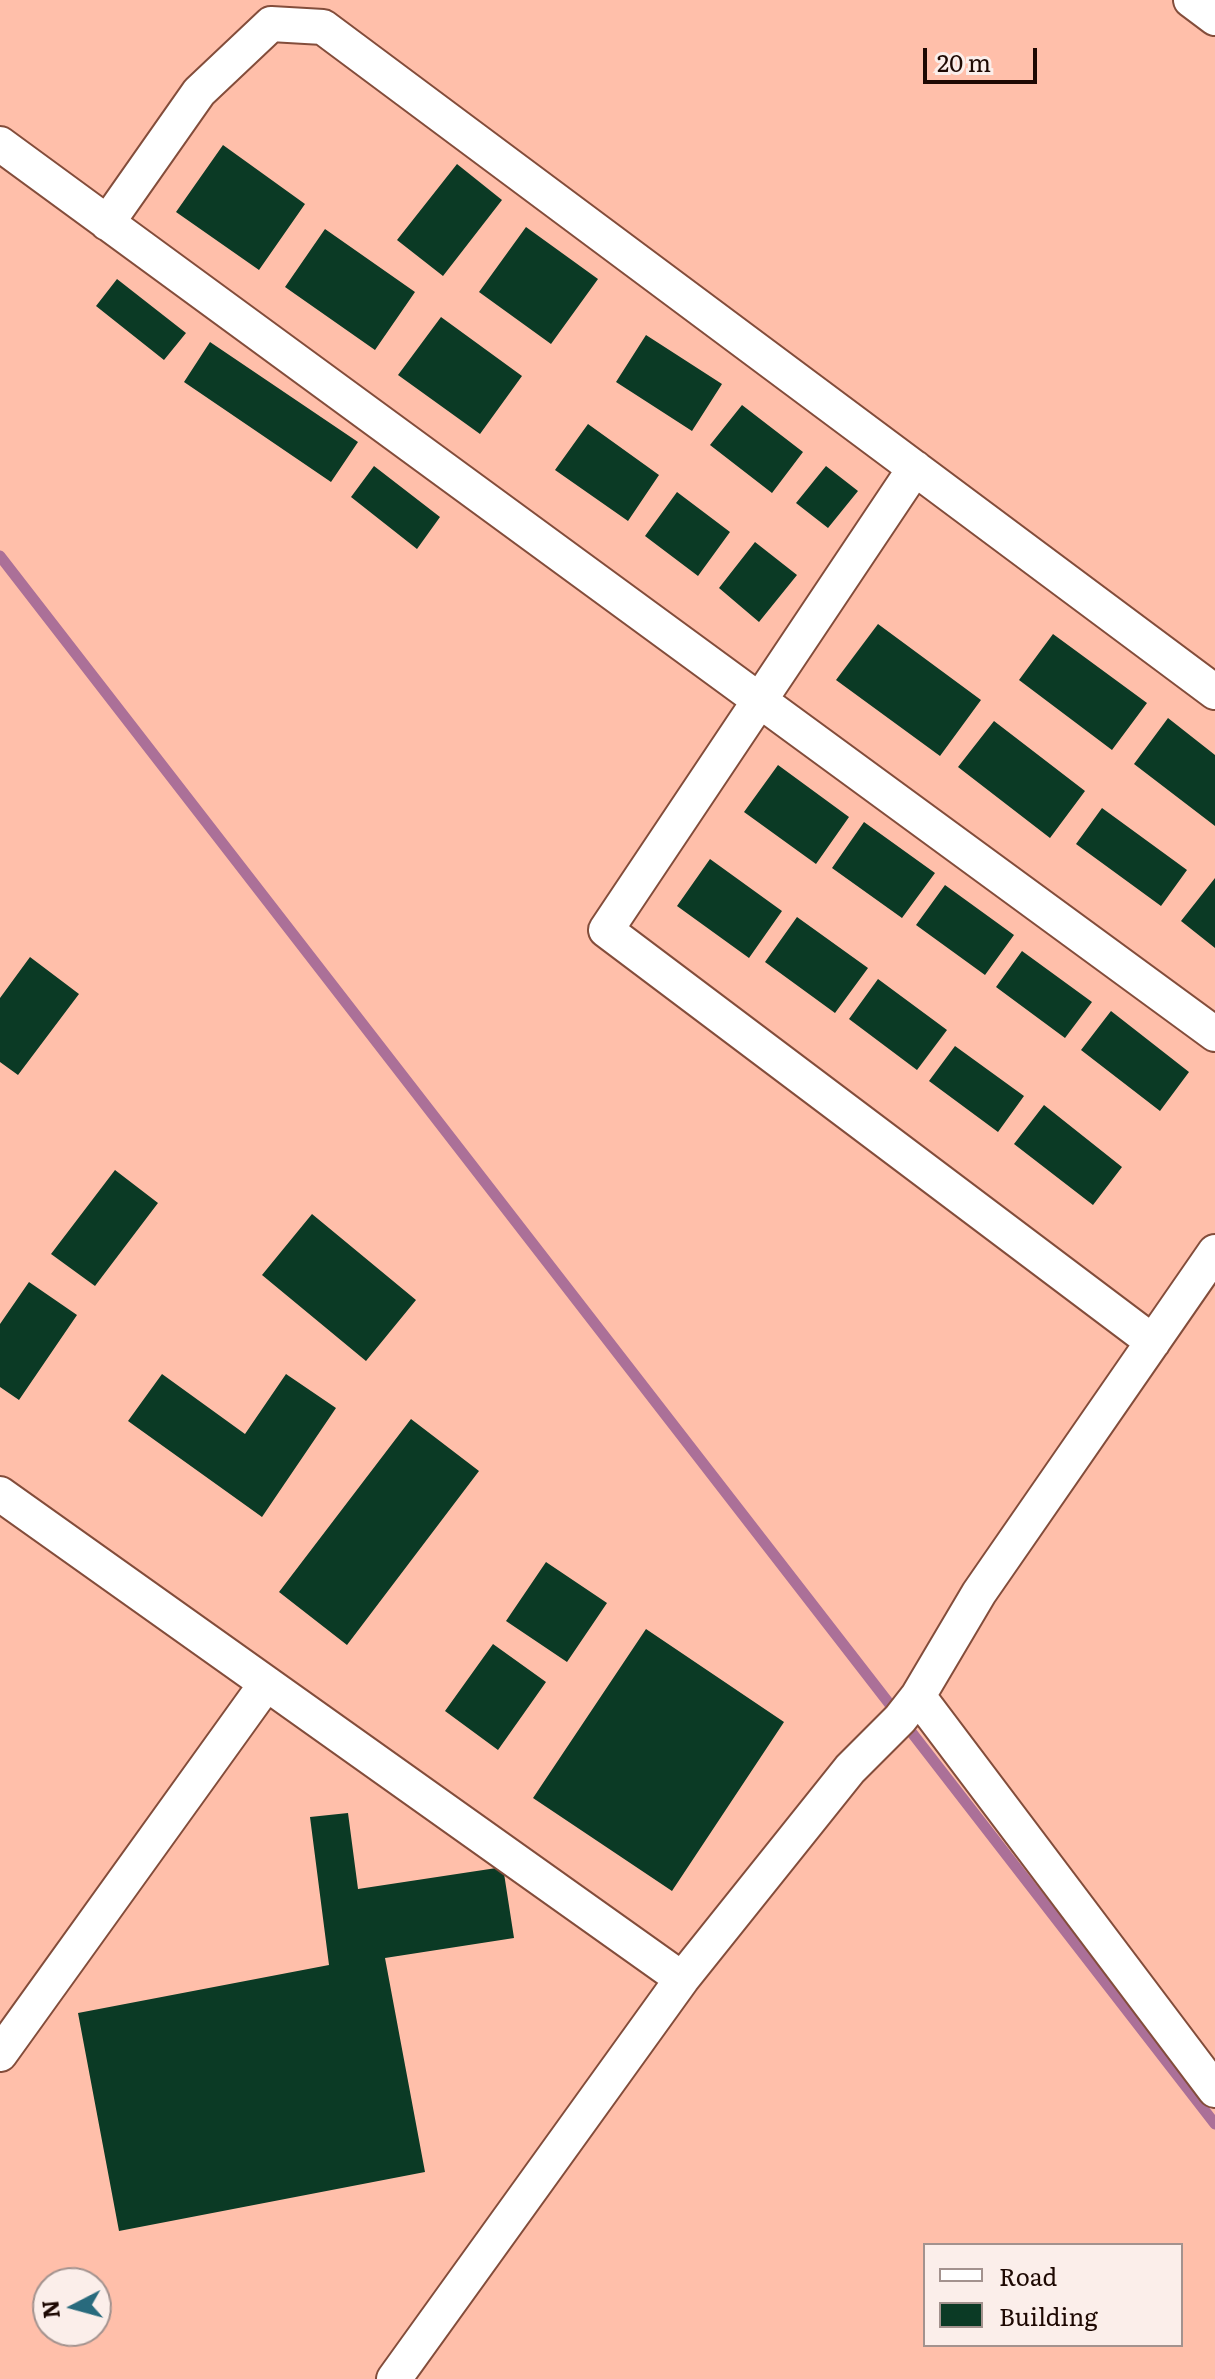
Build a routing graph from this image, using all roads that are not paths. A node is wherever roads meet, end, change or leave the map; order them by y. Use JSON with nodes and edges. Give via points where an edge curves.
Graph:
{"nodes":[{"id":1,"x":1191,"y":0,"type":"edge"},
{"id":2,"x":1215,"y":18,"type":"edge"},
{"id":3,"x":0,"y":144,"type":"edge"},
{"id":4,"x":107,"y":223,"type":"junction"},
{"id":5,"x":915,"y":468,"type":"junction"},
{"id":6,"x":1215,"y":692,"type":"edge"},
{"id":7,"x":760,"y":701,"type":"junction"},
{"id":8,"x":1215,"y":1034,"type":"edge"},
{"id":9,"x":1215,"y":1252,"type":"edge"},
{"id":10,"x":1153,"y":1342,"type":"junction"},
{"id":11,"x":0,"y":1494,"type":"edge"},
{"id":12,"x":266,"y":1684,"type":"junction"},
{"id":13,"x":909,"y":1708,"type":"junction"},
{"id":14,"x":682,"y":1979,"type":"junction"},
{"id":15,"x":0,"y":2054,"type":"edge"},
{"id":16,"x":1215,"y":2090,"type":"edge"},
{"id":17,"x":394,"y":2379,"type":"edge"}],
"edges":[{"from":1,"to":2,"type":"street"},
{"from":3,"to":4,"type":"street"},
{"from":4,"to":5,"type":"street","via":[[199,92],[271,24],[323,27]]},
{"from":4,"to":7,"type":"street"},
{"from":5,"to":6,"type":"street"},
{"from":5,"to":7,"type":"street"},
{"from":7,"to":8,"type":"street"},
{"from":7,"to":10,"type":"street","via":[[606,930]]},
{"from":9,"to":10,"type":"street"},
{"from":10,"to":13,"type":"street","via":[[979,1593]]},
{"from":11,"to":12,"type":"street"},
{"from":12,"to":14,"type":"street"},
{"from":12,"to":15,"type":"street"},
{"from":13,"to":14,"type":"street","via":[[850,1769]]},
{"from":13,"to":16,"type":"street"},
{"from":14,"to":17,"type":"street"}]}
